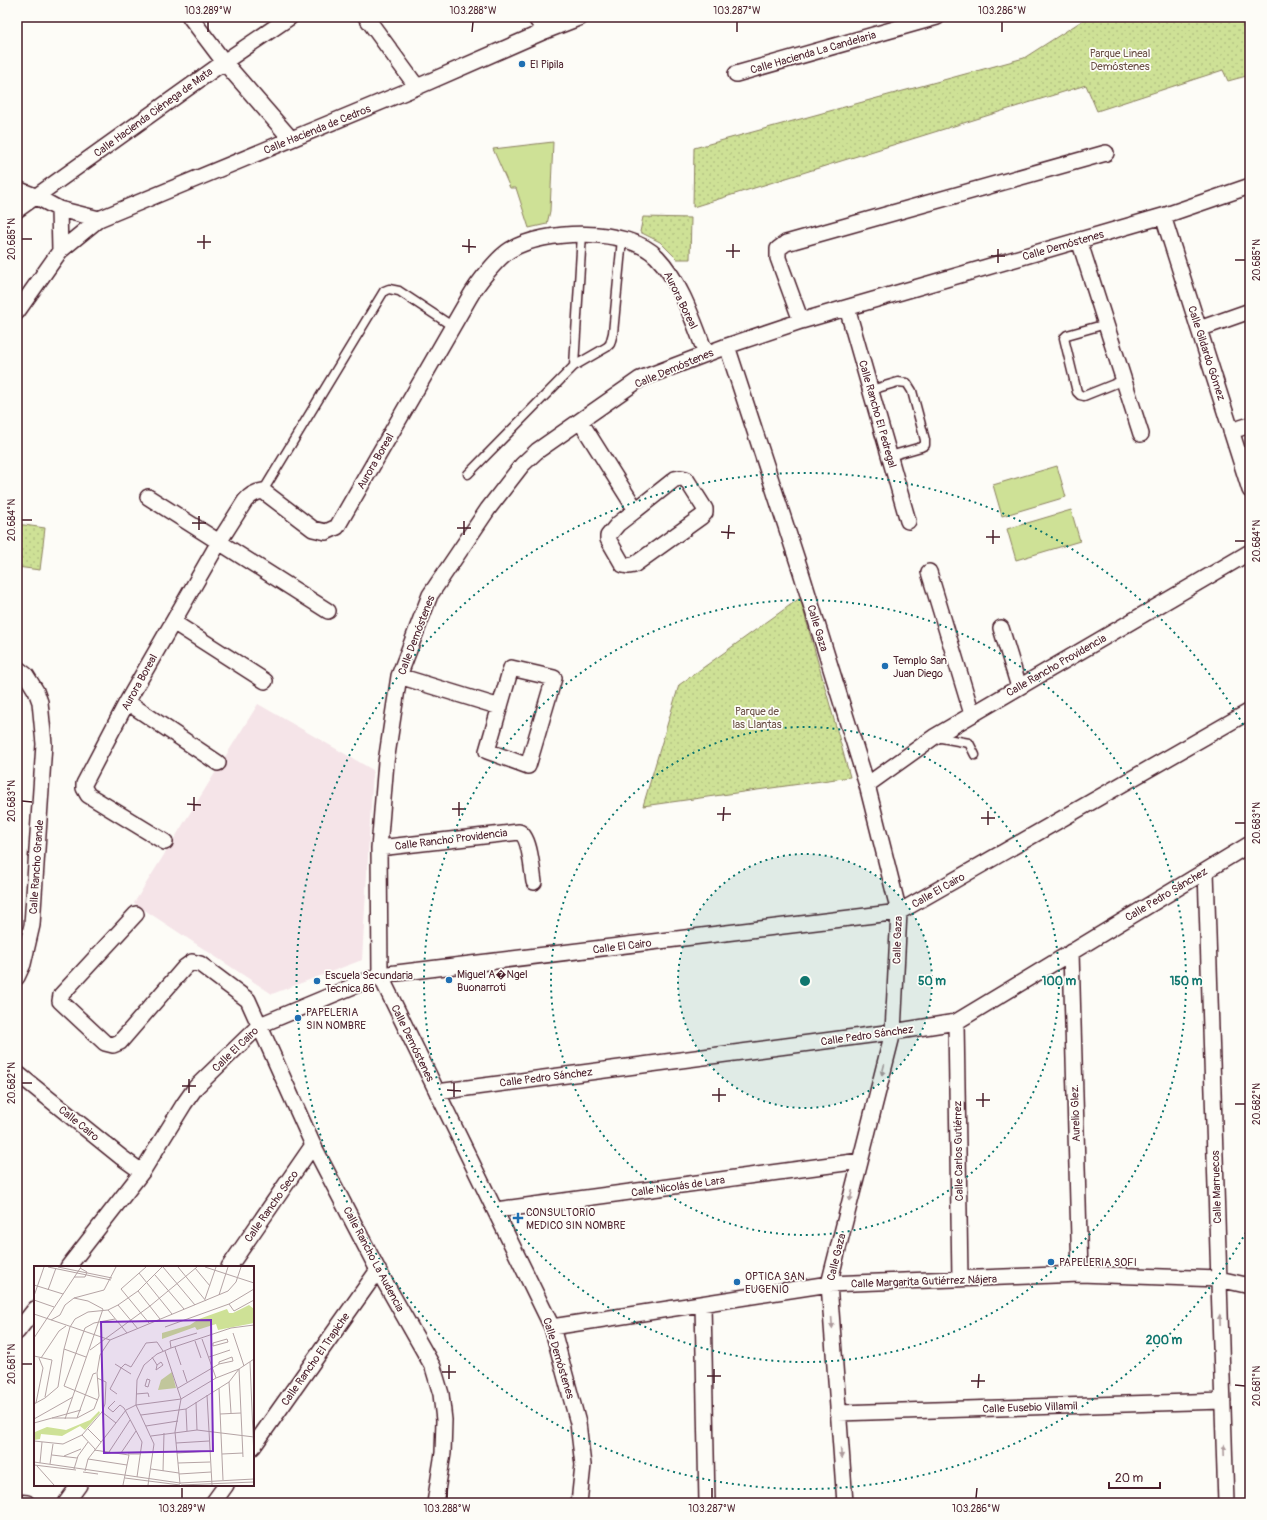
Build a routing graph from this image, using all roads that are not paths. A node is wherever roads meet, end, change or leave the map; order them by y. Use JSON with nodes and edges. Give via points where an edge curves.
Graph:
{"nodes":[{"id":1,"x":190,"y":17,"type":"edge"},
{"id":2,"x":290,"y":17,"type":"edge"},
{"id":3,"x":366,"y":17,"type":"edge"},
{"id":4,"x":535,"y":17,"type":"edge"},
{"id":5,"x":580,"y":17,"type":"edge"},
{"id":6,"x":937,"y":17,"type":"edge"},
{"id":7,"x":546,"y":31,"type":"junction"},
{"id":8,"x":224,"y":62,"type":"junction"},
{"id":9,"x":736,"y":74,"type":"dead end"},
{"id":10,"x":417,"y":87,"type":"junction"},
{"id":11,"x":291,"y":139,"type":"junction"},
{"id":12,"x":1106,"y":153,"type":"dead end"},
{"id":13,"x":1250,"y":186,"type":"edge"},
{"id":14,"x":17,"y":189,"type":"edge"},
{"id":15,"x":35,"y":196,"type":"junction"},
{"id":16,"x":59,"y":209,"type":"junction"},
{"id":17,"x":17,"y":210,"type":"edge"},
{"id":18,"x":1163,"y":216,"type":"junction"},
{"id":19,"x":99,"y":219,"type":"junction"},
{"id":20,"x":582,"y":234,"type":"junction"},
{"id":21,"x":622,"y":239,"type":"junction"},
{"id":22,"x":1079,"y":240,"type":"junction"},
{"id":23,"x":60,"y":252,"type":"junction"},
{"id":24,"x":847,"y":308,"type":"junction"},
{"id":25,"x":1250,"y":311,"type":"edge"},
{"id":26,"x":17,"y":312,"type":"edge"},
{"id":27,"x":801,"y":321,"type":"junction"},
{"id":28,"x":1106,"y":324,"type":"junction"},
{"id":29,"x":452,"y":326,"type":"junction"},
{"id":30,"x":1199,"y":329,"type":"junction"},
{"id":31,"x":727,"y":346,"type":"junction"},
{"id":32,"x":706,"y":354,"type":"junction"},
{"id":33,"x":574,"y":366,"type":"junction"},
{"id":34,"x":1124,"y":380,"type":"junction"},
{"id":35,"x":871,"y":390,"type":"junction"},
{"id":36,"x":580,"y":421,"type":"junction"},
{"id":37,"x":1250,"y":425,"type":"edge"},
{"id":38,"x":1231,"y":431,"type":"junction"},
{"id":39,"x":1141,"y":434,"type":"dead end"},
{"id":40,"x":890,"y":456,"type":"junction"},
{"id":41,"x":468,"y":474,"type":"dead end"},
{"id":42,"x":1250,"y":490,"type":"edge"},
{"id":43,"x":263,"y":491,"type":"junction"},
{"id":44,"x":148,"y":497,"type":"dead end"},
{"id":45,"x":636,"y":510,"type":"junction"},
{"id":46,"x":908,"y":521,"type":"dead end"},
{"id":47,"x":219,"y":542,"type":"junction"},
{"id":48,"x":1250,"y":552,"type":"edge"},
{"id":49,"x":929,"y":572,"type":"dead end"},
{"id":50,"x":328,"y":611,"type":"dead end"},
{"id":51,"x":173,"y":622,"type":"junction"},
{"id":52,"x":1001,"y":628,"type":"dead end"},
{"id":53,"x":17,"y":668,"type":"edge"},
{"id":54,"x":399,"y":676,"type":"junction"},
{"id":55,"x":265,"y":681,"type":"dead end"},
{"id":56,"x":1019,"y":687,"type":"junction"},
{"id":57,"x":127,"y":702,"type":"junction"},
{"id":58,"x":500,"y":707,"type":"junction"},
{"id":59,"x":1250,"y":711,"type":"edge"},
{"id":60,"x":972,"y":714,"type":"junction"},
{"id":61,"x":934,"y":737,"type":"junction"},
{"id":62,"x":975,"y":755,"type":"dead end"},
{"id":63,"x":218,"y":763,"type":"dead end"},
{"id":64,"x":867,"y":785,"type":"junction"},
{"id":65,"x":165,"y":842,"type":"dead end"},
{"id":66,"x":1250,"y":844,"type":"edge"},
{"id":67,"x":379,"y":848,"type":"junction"},
{"id":68,"x":1206,"y":871,"type":"junction"},
{"id":69,"x":534,"y":882,"type":"dead end"},
{"id":70,"x":899,"y":912,"type":"junction"},
{"id":71,"x":136,"y":914,"type":"dead end"},
{"id":72,"x":1071,"y":952,"type":"junction"},
{"id":73,"x":380,"y":975,"type":"junction"},
{"id":74,"x":17,"y":976,"type":"edge"},
{"id":75,"x":956,"y":1022,"type":"junction"},
{"id":76,"x":260,"y":1024,"type":"junction"},
{"id":77,"x":893,"y":1032,"type":"junction"},
{"id":78,"x":17,"y":1073,"type":"edge"},
{"id":79,"x":437,"y":1092,"type":"junction"},
{"id":80,"x":313,"y":1145,"type":"junction"},
{"id":81,"x":860,"y":1161,"type":"junction"},
{"id":82,"x":142,"y":1172,"type":"junction"},
{"id":83,"x":496,"y":1210,"type":"junction"},
{"id":84,"x":69,"y":1266,"type":"edge"},
{"id":85,"x":230,"y":1266,"type":"edge"},
{"id":86,"x":378,"y":1270,"type":"junction"},
{"id":87,"x":1080,"y":1274,"type":"junction"},
{"id":88,"x":960,"y":1279,"type":"junction"},
{"id":89,"x":1219,"y":1279,"type":"junction"},
{"id":90,"x":829,"y":1284,"type":"junction"},
{"id":91,"x":1250,"y":1286,"type":"edge"},
{"id":92,"x":703,"y":1304,"type":"junction"},
{"id":93,"x":34,"y":1310,"type":"edge"},
{"id":94,"x":552,"y":1327,"type":"junction"},
{"id":95,"x":17,"y":1332,"type":"edge"},
{"id":96,"x":1222,"y":1401,"type":"junction"},
{"id":97,"x":838,"y":1413,"type":"junction"},
{"id":98,"x":254,"y":1446,"type":"edge"},
{"id":99,"x":78,"y":1486,"type":"edge"},
{"id":100,"x":225,"y":1486,"type":"edge"},
{"id":101,"x":17,"y":1502,"type":"edge"},
{"id":102,"x":27,"y":1503,"type":"edge"},
{"id":103,"x":66,"y":1503,"type":"edge"},
{"id":104,"x":213,"y":1503,"type":"edge"},
{"id":105,"x":435,"y":1503,"type":"edge"},
{"id":106,"x":579,"y":1503,"type":"edge"},
{"id":107,"x":707,"y":1503,"type":"edge"},
{"id":108,"x":845,"y":1503,"type":"edge"},
{"id":109,"x":1226,"y":1503,"type":"edge"}],
"edges":[{"from":1,"to":8,"type":"street"},
{"from":2,"to":8,"type":"street","name":"Calle Hacienda Ciénega de Mata"},
{"from":3,"to":10,"type":"street"},
{"from":4,"to":7,"type":"street"},
{"from":5,"to":7,"type":"street","name":"Calle Hacienda de Cedros"},
{"from":6,"to":9,"type":"street","name":"Calle Hacienda La Candelaria"},
{"from":7,"to":10,"type":"street","name":"Calle Hacienda de Cedros"},
{"from":8,"to":11,"type":"street"},
{"from":8,"to":15,"type":"street","name":"Calle Hacienda Ciénega de Mata"},
{"from":10,"to":11,"type":"street","name":"Calle Hacienda de Cedros"},
{"from":11,"to":19,"type":"street","name":"Calle Hacienda de Cedros"},
{"from":12,"to":27,"type":"street","via":[[786,243],[778,249],[778,258]]},
{"from":13,"to":18,"type":"street","name":"Calle Demóstenes"},
{"from":14,"to":15,"type":"street"},
{"from":15,"to":16,"type":"street"},
{"from":15,"to":17,"type":"street","name":"Calle Hacienda Ciénega de Mata"},
{"from":16,"to":19,"type":"street"},
{"from":16,"to":23,"type":"street"},
{"from":18,"to":22,"type":"street","name":"Calle Demóstenes"},
{"from":18,"to":30,"type":"street","name":"Calle Gildardo Gómez"},
{"from":19,"to":23,"type":"street","name":"Calle Hacienda de Cedros"},
{"from":20,"to":21,"type":"street","name":"Aurora Boreal"},
{"from":20,"to":29,"type":"street","name":"Aurora Boreal","via":[[542,237],[509,251],[475,288]]},
{"from":20,"to":33,"type":"lane"},
{"from":21,"to":32,"type":"street","name":"Aurora Boreal","via":[[657,256],[674,280],[687,306]]},
{"from":21,"to":33,"type":"lane","via":[[610,344]]},
{"from":22,"to":24,"type":"street","name":"Calle Demóstenes"},
{"from":22,"to":28,"type":"street"},
{"from":23,"to":26,"type":"street","name":"Calle Hacienda de Cedros"},
{"from":24,"to":27,"type":"street","name":"Calle Demóstenes"},
{"from":24,"to":35,"type":"street","name":"Calle Rancho El Pedregal"},
{"from":25,"to":30,"type":"street"},
{"from":27,"to":31,"type":"street","name":"Calle Demóstenes"},
{"from":28,"to":34,"type":"street"},
{"from":28,"to":34,"type":"lane","via":[[1064,338],[1077,392],[1084,396]]},
{"from":29,"to":43,"type":"lane","via":[[399,291],[384,291]]},
{"from":29,"to":43,"type":"street","name":"Aurora Boreal","via":[[337,527],[326,532],[313,529]]},
{"from":30,"to":38,"type":"street","name":"Calle Gildardo Gómez"},
{"from":31,"to":32,"type":"street","name":"Calle Demóstenes"},
{"from":31,"to":64,"type":"street","name":"Calle Gaza"},
{"from":32,"to":36,"type":"street","name":"Calle Demóstenes","via":[[640,380]]},
{"from":33,"to":41,"type":"lane"},
{"from":34,"to":39,"type":"street"},
{"from":35,"to":40,"type":"street","name":"Calle Rancho El Pedregal"},
{"from":35,"to":40,"type":"lane","via":[[903,382],[907,383],[912,391],[925,445]]},
{"from":36,"to":45,"type":"street"},
{"from":36,"to":54,"type":"street","name":"Calle Demóstenes","via":[[537,451],[522,465],[488,508],[430,595]]},
{"from":37,"to":38,"type":"street"},
{"from":38,"to":42,"type":"street","name":"Calle Gildardo Gómez"},
{"from":40,"to":46,"type":"street","name":"Calle Rancho El Pedregal"},
{"from":43,"to":47,"type":"street","name":"Aurora Boreal","via":[[249,497]]},
{"from":44,"to":47,"type":"street"},
{"from":45,"to":45,"type":"street","via":[[608,536],[625,566],[634,565],[705,513],[686,479],[681,478],[675,479]]},
{"from":47,"to":50,"type":"street"},
{"from":47,"to":51,"type":"street","name":"Aurora Boreal"},
{"from":48,"to":56,"type":"street","name":"Calle Rancho Providencia"},
{"from":49,"to":60,"type":"street"},
{"from":51,"to":55,"type":"street"},
{"from":51,"to":57,"type":"street","name":"Aurora Boreal"},
{"from":52,"to":56,"type":"street"},
{"from":53,"to":74,"type":"street","name":"Calle Rancho Grande","via":[[26,676],[40,702],[44,744],[32,925],[23,964]]},
{"from":54,"to":58,"type":"street"},
{"from":54,"to":67,"type":"street","name":"Calle Demóstenes","via":[[386,762]]},
{"from":56,"to":60,"type":"street","name":"Calle Rancho Providencia"},
{"from":57,"to":63,"type":"street"},
{"from":57,"to":65,"type":"street","name":"Aurora Boreal","via":[[84,788],[88,795]]},
{"from":58,"to":58,"type":"street","via":[[511,668],[554,678],[528,766],[487,751]]},
{"from":59,"to":70,"type":"street","name":"Calle El Cairo"},
{"from":60,"to":61,"type":"street","name":"Calle Rancho Providencia"},
{"from":61,"to":62,"type":"lane","via":[[969,743]]},
{"from":61,"to":64,"type":"street","name":"Calle Rancho Providencia"},
{"from":64,"to":70,"type":"street","name":"Calle Gaza"},
{"from":66,"to":68,"type":"street","name":"Calle Pedro Sánchez"},
{"from":67,"to":69,"type":"street","name":"Calle Rancho Providencia","via":[[515,831],[522,833],[527,839]]},
{"from":67,"to":73,"type":"street","name":"Calle Demóstenes"},
{"from":68,"to":72,"type":"street","name":"Calle Pedro Sánchez"},
{"from":68,"to":89,"type":"street","name":"Calle Marruecos"},
{"from":70,"to":73,"type":"street","name":"Calle El Cairo"},
{"from":70,"to":77,"type":"street","name":"Calle Gaza"},
{"from":71,"to":76,"type":"street","name":"Calle Rancho La Audencia","via":[[61,995],[60,1001],[105,1043],[113,1045],[120,1042],[192,962],[200,964],[248,1000]]},
{"from":72,"to":75,"type":"street","name":"Calle Pedro Sánchez"},
{"from":72,"to":87,"type":"street","name":"Aurelio Glez."},
{"from":73,"to":76,"type":"street","name":"Calle El Cairo"},
{"from":73,"to":79,"type":"street","name":"Calle Demóstenes"},
{"from":75,"to":77,"type":"street","name":"Calle Pedro Sánchez"},
{"from":75,"to":88,"type":"street","name":"Calle Carlos Gutiérrez"},
{"from":76,"to":80,"type":"street","name":"Calle Rancho La Audencia"},
{"from":76,"to":82,"type":"street","name":"Calle El Cairo","via":[[196,1087]]},
{"from":77,"to":79,"type":"street","name":"Calle Pedro Sánchez"},
{"from":77,"to":81,"type":"street","name":"Calle Gaza","one_way":true},
{"from":78,"to":82,"type":"street","name":"Calle Cairo"},
{"from":79,"to":83,"type":"street","name":"Calle Demóstenes"},
{"from":80,"to":85,"type":"street","name":"Calle Rancho Seco"},
{"from":80,"to":86,"type":"street","name":"Calle Rancho La Audencia"},
{"from":81,"to":83,"type":"street","name":"Calle Nicolás de Lara"},
{"from":81,"to":90,"type":"street","name":"Calle Gaza","one_way":true},
{"from":82,"to":84,"type":"street","name":"Calle El Cairo"},
{"from":83,"to":94,"type":"street","name":"Calle Demóstenes"},
{"from":86,"to":98,"type":"street","name":"Calle Rancho El Trapiche"},
{"from":86,"to":105,"type":"street","name":"Calle Rancho La Audencia","via":[[433,1367],[441,1394],[444,1420],[443,1453]]},
{"from":87,"to":88,"type":"street","name":"Calle Margarita Gutiérrez Nájera"},
{"from":87,"to":89,"type":"street","name":"Calle Margarita Gutiérrez Nájera"},
{"from":88,"to":90,"type":"street","name":"Calle Margarita Gutiérrez Nájera"},
{"from":89,"to":91,"type":"street","name":"Calle Margarita Gutiérrez Nájera"},
{"from":96,"to":89,"type":"street","name":"Calle Marruecos","one_way":true},
{"from":90,"to":92,"type":"street","name":"Calle Margarita Gutiérrez Nájera"},
{"from":90,"to":97,"type":"street","name":"Calle Gaza","one_way":true},
{"from":92,"to":94,"type":"street","name":"Calle Margarita Gutiérrez Nájera"},
{"from":92,"to":107,"type":"street"},
{"from":93,"to":95,"type":"street"},
{"from":94,"to":106,"type":"street","name":"Calle Demóstenes","via":[[578,1423],[583,1466]]},
{"from":96,"to":97,"type":"street","name":"Calle Eusebio Villamil"},
{"from":109,"to":96,"type":"street","name":"Calle Marruecos","one_way":true},
{"from":97,"to":108,"type":"street","name":"Calle Gaza","one_way":true},
{"from":99,"to":103,"type":"street"},
{"from":100,"to":104,"type":"street"},
{"from":101,"to":102,"type":"street"}]}
